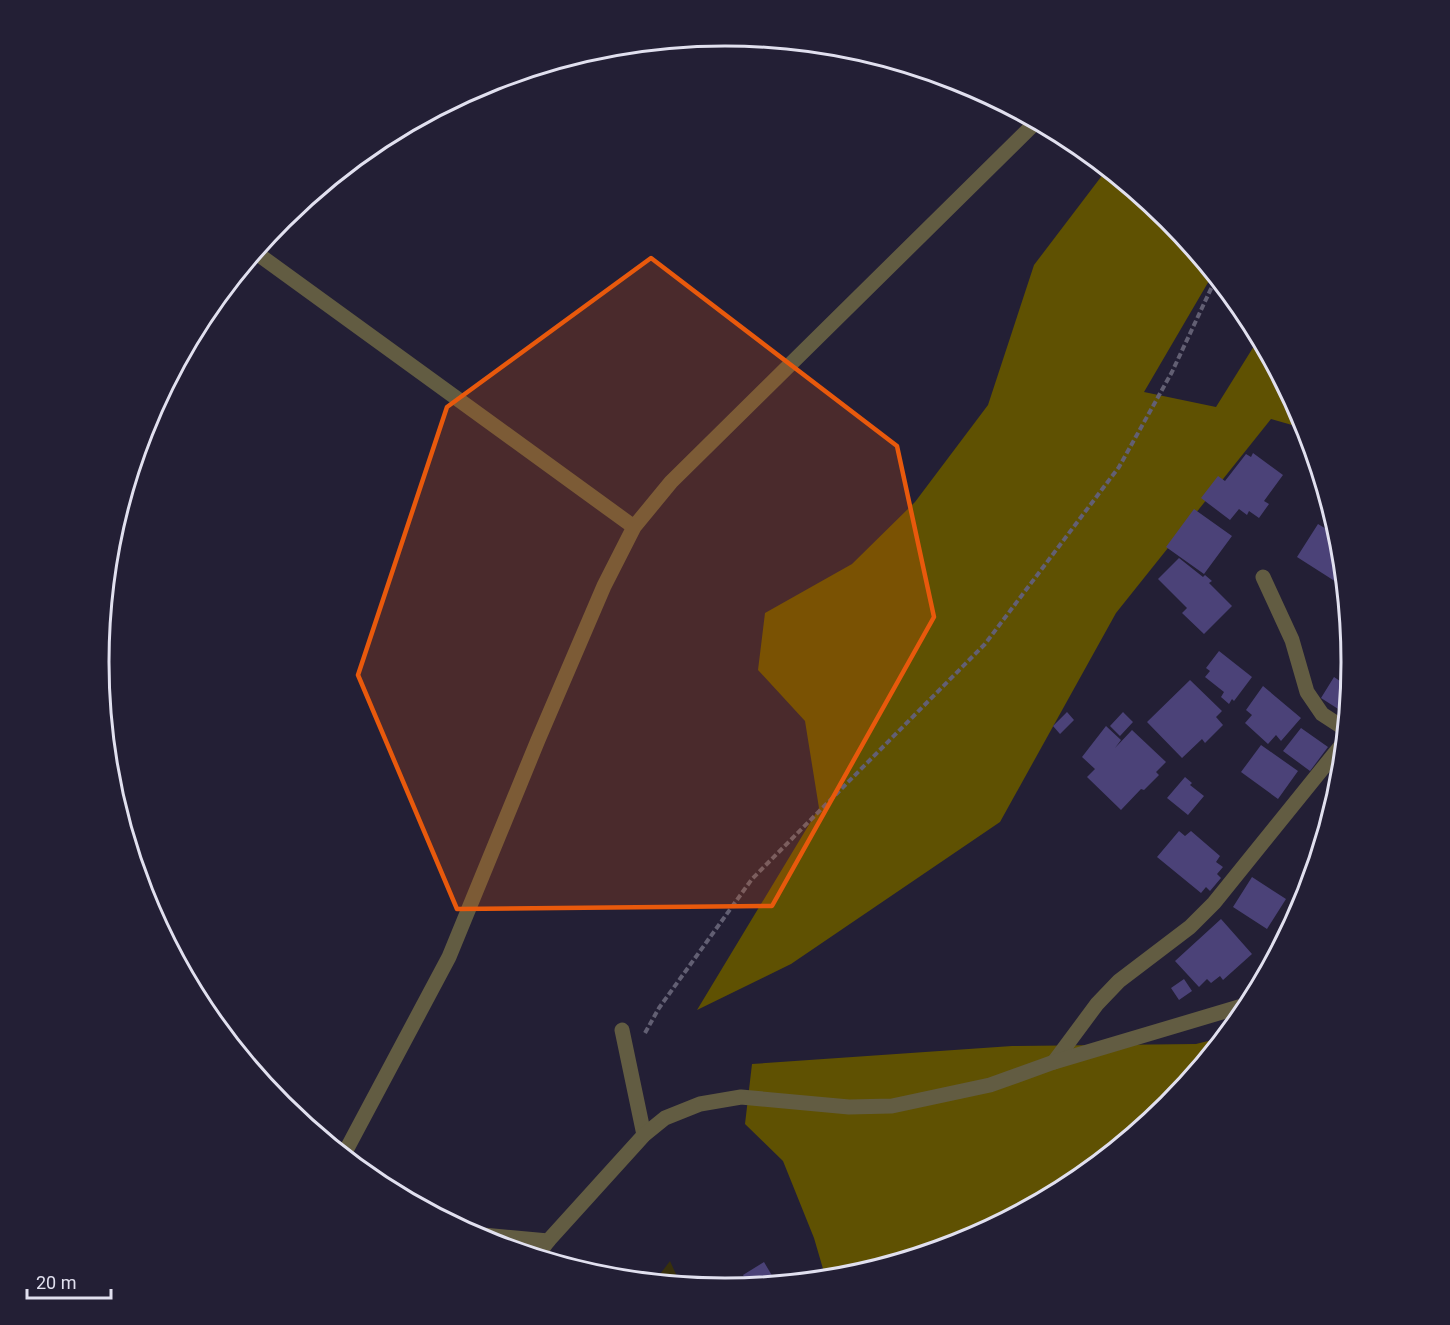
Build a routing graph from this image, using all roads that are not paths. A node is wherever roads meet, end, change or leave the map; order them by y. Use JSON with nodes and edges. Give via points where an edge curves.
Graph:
{"nodes":[{"id":1,"x":1030,"y":128,"type":"edge"},
{"id":2,"x":261,"y":257,"type":"edge"},
{"id":3,"x":634,"y":527,"type":"junction"},
{"id":4,"x":1263,"y":577,"type":"dead end"},
{"id":5,"x":1338,"y":724,"type":"edge"},
{"id":6,"x":1334,"y":754,"type":"edge"},
{"id":7,"x":1234,"y":1009,"type":"edge"},
{"id":8,"x":622,"y":1030,"type":"dead end"},
{"id":9,"x":1054,"y":1062,"type":"junction"},
{"id":10,"x":644,"y":1135,"type":"junction"},
{"id":11,"x":347,"y":1149,"type":"edge"},
{"id":12,"x":502,"y":1237,"type":"edge"},
{"id":13,"x":548,"y":1241,"type":"junction"},
{"id":14,"x":541,"y":1250,"type":"edge"}],
"edges":[{"from":1,"to":3,"type":"street","via":[[671,482]]},
{"from":2,"to":3,"type":"street"},
{"from":3,"to":11,"type":"street","via":[[599,597],[449,957]]},
{"from":4,"to":5,"type":"street","via":[[1292,640],[1308,692],[1322,714]]},
{"from":6,"to":9,"type":"street","via":[[1214,903],[1190,927],[1119,981]]},
{"from":7,"to":9,"type":"street"},
{"from":8,"to":10,"type":"street"},
{"from":9,"to":10,"type":"street","via":[[990,1085],[892,1106],[849,1107],[741,1097],[700,1104],[665,1118]]},
{"from":10,"to":13,"type":"street"},
{"from":12,"to":13,"type":"street"},
{"from":13,"to":14,"type":"street"}]}
